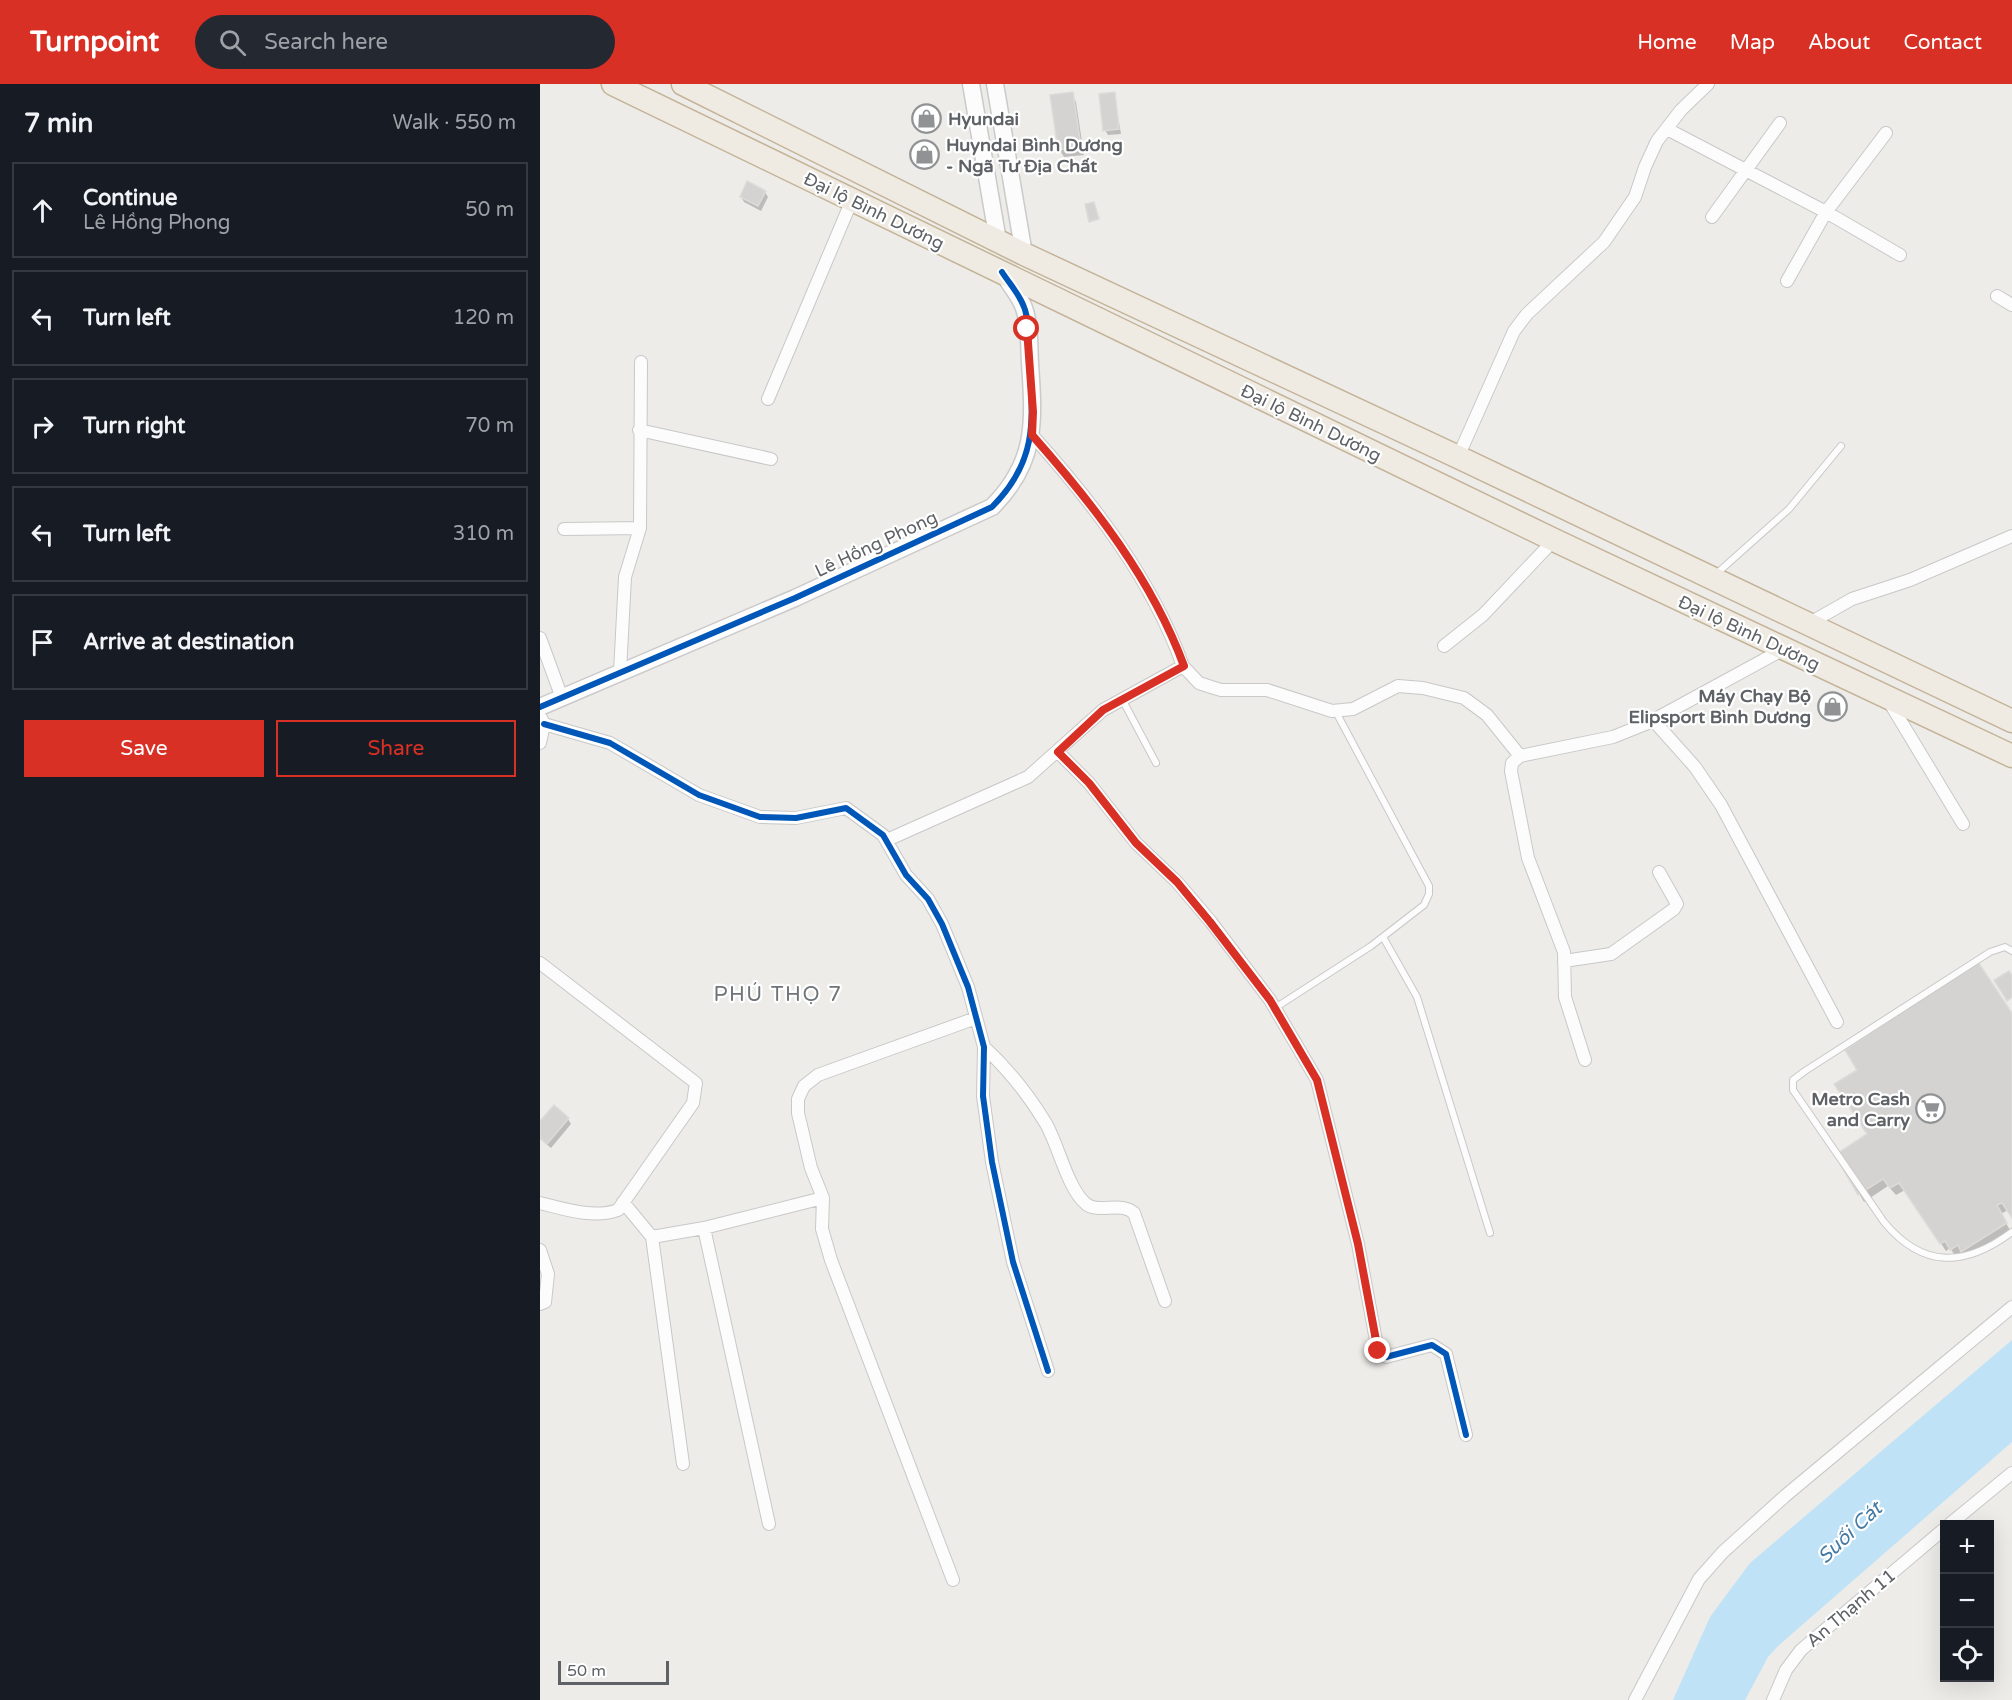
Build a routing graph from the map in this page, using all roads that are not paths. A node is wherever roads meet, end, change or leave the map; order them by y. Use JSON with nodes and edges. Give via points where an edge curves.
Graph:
{"nodes":[{"id":1,"x":613,"y":84,"type":"edge"},
{"id":2,"x":683,"y":84,"type":"edge"},
{"id":3,"x":971,"y":84,"type":"edge"},
{"id":4,"x":995,"y":84,"type":"edge"},
{"id":5,"x":1708,"y":84,"type":"edge"},
{"id":6,"x":1780,"y":123,"type":"dead end"},
{"id":7,"x":1667,"y":129,"type":"junction"},
{"id":8,"x":1886,"y":133,"type":"dead end"},
{"id":9,"x":1747,"y":170,"type":"junction"},
{"id":10,"x":852,"y":200,"type":"junction"},
{"id":11,"x":1826,"y":212,"type":"junction"},
{"id":12,"x":1713,"y":217,"type":"dead end"},
{"id":13,"x":998,"y":241,"type":"junction"},
{"id":14,"x":1024,"y":254,"type":"junction"},
{"id":15,"x":1900,"y":255,"type":"dead end"},
{"id":16,"x":1002,"y":272,"type":"junction"},
{"id":17,"x":1787,"y":281,"type":"dead end"},
{"id":18,"x":1997,"y":296,"type":"dead end"},
{"id":19,"x":1028,"y":298,"type":"junction"},
{"id":20,"x":2012,"y":305,"type":"edge"},
{"id":21,"x":641,"y":363,"type":"dead end"},
{"id":22,"x":768,"y":399,"type":"dead end"},
{"id":23,"x":639,"y":430,"type":"junction"},
{"id":24,"x":1032,"y":435,"type":"junction"},
{"id":25,"x":1841,"y":446,"type":"dead end"},
{"id":26,"x":1458,"y":457,"type":"junction"},
{"id":27,"x":771,"y":459,"type":"dead end"},
{"id":28,"x":640,"y":528,"type":"junction"},
{"id":29,"x":564,"y":529,"type":"dead end"},
{"id":30,"x":2012,"y":536,"type":"edge"},
{"id":31,"x":1554,"y":540,"type":"junction"},
{"id":32,"x":1710,"y":579,"type":"junction"},
{"id":33,"x":1807,"y":625,"type":"junction"},
{"id":34,"x":540,"y":638,"type":"edge"},
{"id":35,"x":1444,"y":646,"type":"dead end"},
{"id":36,"x":1782,"y":650,"type":"junction"},
{"id":37,"x":1184,"y":666,"type":"junction"},
{"id":38,"x":620,"y":672,"type":"junction"},
{"id":39,"x":1886,"y":697,"type":"junction"},
{"id":40,"x":562,"y":698,"type":"junction"},
{"id":41,"x":1122,"y":699,"type":"junction"},
{"id":42,"x":540,"y":707,"type":"edge"},
{"id":43,"x":1336,"y":712,"type":"junction"},
{"id":44,"x":542,"y":719,"type":"edge"},
{"id":45,"x":1653,"y":720,"type":"junction"},
{"id":46,"x":2012,"y":722,"type":"edge"},
{"id":47,"x":540,"y":744,"type":"edge"},
{"id":48,"x":1058,"y":752,"type":"junction"},
{"id":49,"x":1520,"y":756,"type":"junction"},
{"id":50,"x":2012,"y":756,"type":"edge"},
{"id":51,"x":1156,"y":763,"type":"dead end"},
{"id":52,"x":1963,"y":824,"type":"dead end"},
{"id":53,"x":887,"y":840,"type":"junction"},
{"id":54,"x":1659,"y":872,"type":"dead end"},
{"id":55,"x":1383,"y":937,"type":"junction"},
{"id":56,"x":2012,"y":951,"type":"edge"},
{"id":57,"x":1564,"y":961,"type":"junction"},
{"id":58,"x":540,"y":963,"type":"edge"},
{"id":59,"x":1275,"y":1008,"type":"junction"},
{"id":60,"x":976,"y":1018,"type":"junction"},
{"id":61,"x":1837,"y":1022,"type":"dead end"},
{"id":62,"x":984,"y":1047,"type":"junction"},
{"id":63,"x":1585,"y":1060,"type":"dead end"},
{"id":64,"x":823,"y":1198,"type":"junction"},
{"id":65,"x":623,"y":1202,"type":"junction"},
{"id":66,"x":540,"y":1203,"type":"edge"},
{"id":67,"x":704,"y":1228,"type":"junction"},
{"id":68,"x":2012,"y":1232,"type":"edge"},
{"id":69,"x":1490,"y":1233,"type":"dead end"},
{"id":70,"x":652,"y":1237,"type":"junction"},
{"id":71,"x":540,"y":1250,"type":"edge"},
{"id":72,"x":1165,"y":1301,"type":"dead end"},
{"id":73,"x":540,"y":1304,"type":"edge"},
{"id":74,"x":2012,"y":1307,"type":"edge"},
{"id":75,"x":1048,"y":1371,"type":"dead end"},
{"id":76,"x":1466,"y":1435,"type":"dead end"},
{"id":77,"x":683,"y":1464,"type":"dead end"},
{"id":78,"x":2012,"y":1473,"type":"edge"},
{"id":79,"x":1955,"y":1520,"type":"edge"},
{"id":80,"x":769,"y":1524,"type":"dead end"},
{"id":81,"x":1940,"y":1533,"type":"edge"},
{"id":82,"x":953,"y":1580,"type":"dead end"},
{"id":83,"x":1635,"y":1700,"type":"edge"},
{"id":84,"x":1773,"y":1700,"type":"edge"}],
"edges":[{"from":1,"to":10,"type":"highway","name":"Đại lộ Bình Dương"},
{"from":2,"to":13,"type":"highway","name":"Đại lộ Bình Dương"},
{"from":3,"to":13,"type":"street"},
{"from":4,"to":14,"type":"street"},
{"from":5,"to":7,"type":"street"},
{"from":6,"to":9,"type":"street"},
{"from":7,"to":9,"type":"street"},
{"from":7,"to":26,"type":"street","via":[[1645,167],[1635,197],[1605,242],[1527,314],[1514,331]]},
{"from":8,"to":11,"type":"street"},
{"from":9,"to":11,"type":"street"},
{"from":9,"to":12,"type":"street"},
{"from":10,"to":16,"type":"highway","name":"Đại lộ Bình Dương"},
{"from":10,"to":22,"type":"street"},
{"from":11,"to":15,"type":"street"},
{"from":11,"to":17,"type":"street"},
{"from":13,"to":14,"type":"highway","name":"Đại lộ Bình Dương"},
{"from":13,"to":16,"type":"highway"},
{"from":14,"to":19,"type":"highway"},
{"from":14,"to":26,"type":"highway","name":"Đại lộ Bình Dương"},
{"from":16,"to":19,"type":"highway","name":"Đại lộ Bình Dương"},
{"from":18,"to":20,"type":"street"},
{"from":19,"to":24,"type":"street","name":"Lê Hồng Phong"},
{"from":19,"to":31,"type":"highway","name":"Đại lộ Bình Dương"},
{"from":21,"to":23,"type":"street"},
{"from":23,"to":27,"type":"street"},
{"from":23,"to":28,"type":"street"},
{"from":24,"to":37,"type":"street","via":[[1113,535],[1168,625]]},
{"from":24,"to":38,"type":"street","name":"Lê Hồng Phong","via":[[1026,460],[992,507],[795,598]]},
{"from":25,"to":32,"type":"lane","via":[[1789,509]]},
{"from":26,"to":32,"type":"highway","name":"Đại lộ Bình Dương"},
{"from":28,"to":29,"type":"street"},
{"from":28,"to":38,"type":"street","via":[[625,577]]},
{"from":30,"to":33,"type":"street","via":[[1910,580],[1852,599]]},
{"from":31,"to":35,"type":"street","via":[[1498,601]]},
{"from":31,"to":36,"type":"highway","name":"Đại lộ Bình Dương"},
{"from":32,"to":33,"type":"highway","name":"Đại lộ Bình Dương"},
{"from":33,"to":46,"type":"highway","name":"Đại lộ Bình Dương"},
{"from":34,"to":40,"type":"street"},
{"from":36,"to":39,"type":"highway","name":"Đại lộ Bình Dương"},
{"from":36,"to":45,"type":"street"},
{"from":37,"to":41,"type":"street"},
{"from":37,"to":43,"type":"street","via":[[1198,683],[1210,687],[1267,690]]},
{"from":38,"to":40,"type":"street","name":"Lê Hồng Phong"},
{"from":39,"to":50,"type":"highway","name":"Đại lộ Bình Dương"},
{"from":39,"to":52,"type":"street"},
{"from":40,"to":42,"type":"street","name":"Lê Hồng Phong"},
{"from":41,"to":48,"type":"street","via":[[1103,710]]},
{"from":41,"to":51,"type":"lane"},
{"from":43,"to":49,"type":"street","via":[[1353,709],[1398,686],[1423,688],[1477,705]]},
{"from":43,"to":55,"type":"lane","via":[[1429,886],[1424,905]]},
{"from":44,"to":47,"type":"street"},
{"from":44,"to":53,"type":"street","via":[[610,743],[669,780],[729,808],[774,819],[846,808]]},
{"from":45,"to":49,"type":"street","via":[[1613,736]]},
{"from":45,"to":61,"type":"street","via":[[1695,767],[1720,805]]},
{"from":48,"to":53,"type":"street","via":[[1028,777]]},
{"from":48,"to":59,"type":"street","via":[[1089,783],[1136,843],[1177,882]]},
{"from":49,"to":57,"type":"street","via":[[1512,763],[1511,771],[1528,858]]},
{"from":53,"to":60,"type":"street","via":[[901,868],[928,899],[942,924],[968,987]]},
{"from":54,"to":57,"type":"street","via":[[1677,904],[1674,909],[1611,954]]},
{"from":55,"to":59,"type":"lane"},
{"from":55,"to":69,"type":"lane","via":[[1417,997]]},
{"from":56,"to":68,"type":"lane","via":[[2005,947],[1990,952],[1793,1080],[1793,1090],[1900,1242],[1933,1256],[1963,1259]]},
{"from":57,"to":63,"type":"street","via":[[1565,997]]},
{"from":58,"to":65,"type":"street","via":[[696,1083],[693,1103]]},
{"from":59,"to":76,"type":"street","via":[[1322,1093],[1358,1244],[1378,1351],[1386,1357],[1397,1356],[1432,1345],[1446,1354]]},
{"from":60,"to":62,"type":"street"},
{"from":60,"to":64,"type":"street","via":[[818,1075],[804,1086],[798,1099],[798,1113],[811,1168]]},
{"from":62,"to":72,"type":"street","via":[[1046,1123],[1073,1184],[1086,1203],[1092,1207],[1129,1208],[1134,1213]]},
{"from":62,"to":75,"type":"street","via":[[985,1125],[1013,1262]]},
{"from":64,"to":67,"type":"street"},
{"from":64,"to":82,"type":"street","via":[[822,1229],[831,1260]]},
{"from":65,"to":66,"type":"street","via":[[618,1210],[608,1214]]},
{"from":65,"to":70,"type":"street"},
{"from":67,"to":70,"type":"street"},
{"from":67,"to":80,"type":"street"},
{"from":70,"to":77,"type":"street"},
{"from":71,"to":73,"type":"street","via":[[548,1274],[545,1302]]},
{"from":74,"to":83,"type":"street","via":[[1723,1552],[1699,1579]]},
{"from":78,"to":79,"type":"street"},
{"from":81,"to":84,"type":"street","name":"An Thạnh 11","via":[[1802,1650],[1786,1670]]}]}
